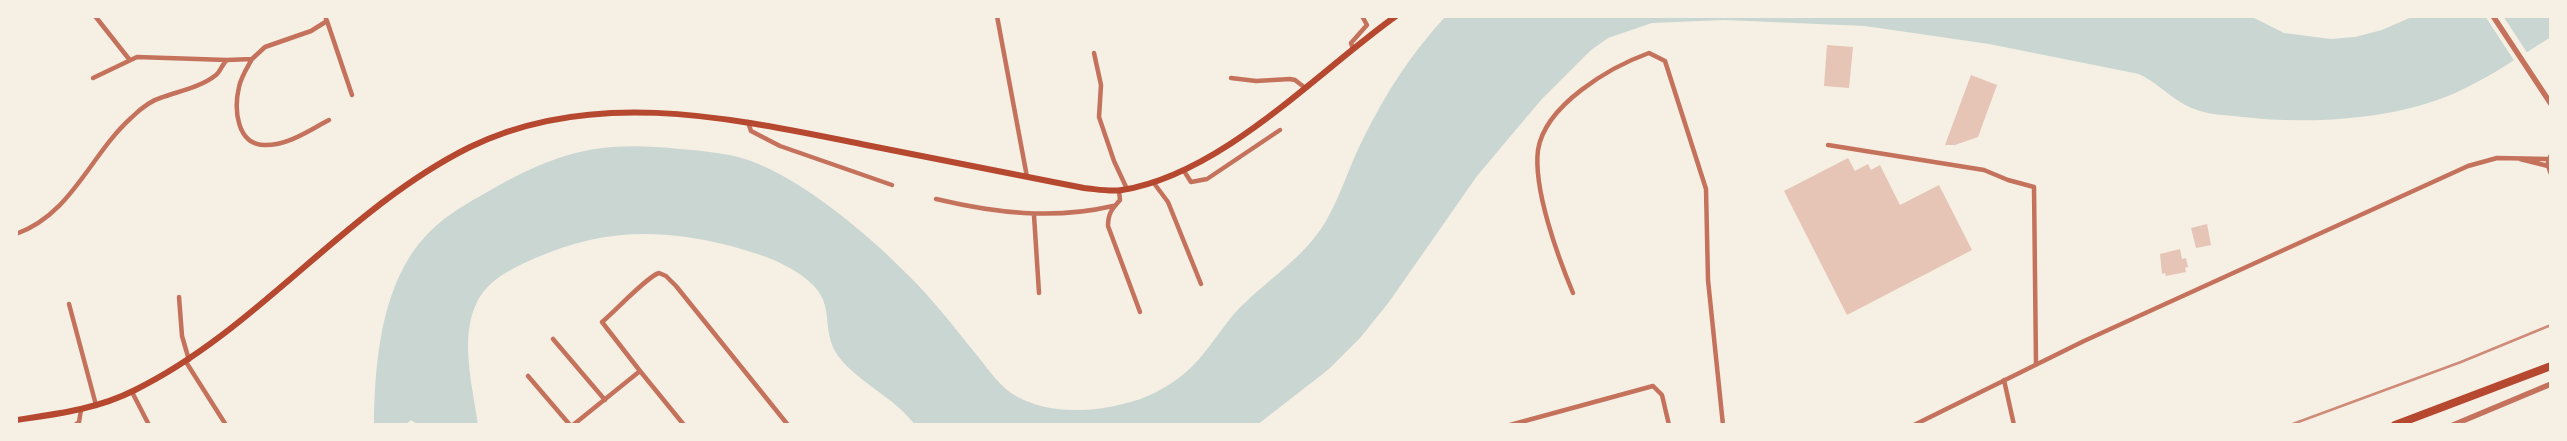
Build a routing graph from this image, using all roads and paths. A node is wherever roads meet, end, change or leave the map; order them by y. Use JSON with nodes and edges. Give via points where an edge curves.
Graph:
{"nodes":[{"id":1,"x":95,"y":16,"type":"edge"},
{"id":2,"x":997,"y":16,"type":"edge"},
{"id":3,"x":1362,"y":16,"type":"edge"},
{"id":4,"x":1396,"y":16,"type":"edge"},
{"id":5,"x":2493,"y":16,"type":"edge"},
{"id":6,"x":326,"y":19,"type":"edge"},
{"id":7,"x":1353,"y":49,"type":"junction"},
{"id":8,"x":1094,"y":53,"type":"dead end"},
{"id":9,"x":129,"y":59,"type":"junction"},
{"id":10,"x":227,"y":60,"type":"junction"},
{"id":11,"x":252,"y":60,"type":"junction"},
{"id":12,"x":93,"y":78,"type":"dead end"},
{"id":13,"x":1231,"y":78,"type":"dead end"},
{"id":14,"x":1304,"y":87,"type":"junction"},
{"id":15,"x":352,"y":95,"type":"dead end"},
{"id":16,"x":2551,"y":104,"type":"edge"},
{"id":17,"x":328,"y":120,"type":"dead end"},
{"id":18,"x":748,"y":122,"type":"junction"},
{"id":19,"x":1280,"y":130,"type":"dead end"},
{"id":20,"x":1828,"y":145,"type":"dead end"},
{"id":21,"x":2508,"y":157,"type":"junction"},
{"id":22,"x":2550,"y":157,"type":"edge"},
{"id":23,"x":2548,"y":166,"type":"junction"},
{"id":24,"x":1184,"y":171,"type":"junction"},
{"id":25,"x":2551,"y":173,"type":"edge"},
{"id":26,"x":1027,"y":177,"type":"junction"},
{"id":27,"x":1153,"y":182,"type":"junction"},
{"id":28,"x":892,"y":185,"type":"dead end"},
{"id":29,"x":1123,"y":190,"type":"junction"},
{"id":30,"x":936,"y":200,"type":"dead end"},
{"id":31,"x":1113,"y":206,"type":"junction"},
{"id":32,"x":1034,"y":215,"type":"junction"},
{"id":33,"x":16,"y":234,"type":"edge"},
{"id":34,"x":1201,"y":284,"type":"dead end"},
{"id":35,"x":1573,"y":293,"type":"dead end"},
{"id":36,"x":1039,"y":294,"type":"dead end"},
{"id":37,"x":179,"y":297,"type":"dead end"},
{"id":38,"x":68,"y":304,"type":"dead end"},
{"id":39,"x":1140,"y":312,"type":"dead end"},
{"id":40,"x":554,"y":339,"type":"dead end"},
{"id":41,"x":188,"y":361,"type":"junction"},
{"id":42,"x":2036,"y":364,"type":"junction"},
{"id":43,"x":2551,"y":366,"type":"edge"},
{"id":44,"x":640,"y":371,"type":"junction"},
{"id":45,"x":528,"y":376,"type":"dead end"},
{"id":46,"x":2004,"y":380,"type":"junction"},
{"id":47,"x":2551,"y":384,"type":"edge"},
{"id":48,"x":132,"y":392,"type":"junction"},
{"id":49,"x":605,"y":400,"type":"junction"},
{"id":50,"x":96,"y":405,"type":"junction"},
{"id":51,"x":81,"y":410,"type":"junction"},
{"id":52,"x":16,"y":420,"type":"edge"},
{"id":53,"x":75,"y":425,"type":"edge"},
{"id":54,"x":150,"y":425,"type":"edge"},
{"id":55,"x":226,"y":425,"type":"edge"},
{"id":56,"x":571,"y":425,"type":"edge"},
{"id":57,"x":684,"y":425,"type":"edge"},
{"id":58,"x":788,"y":425,"type":"edge"},
{"id":59,"x":1510,"y":425,"type":"edge"},
{"id":60,"x":1669,"y":425,"type":"edge"},
{"id":61,"x":1723,"y":425,"type":"edge"},
{"id":62,"x":1914,"y":425,"type":"edge"},
{"id":63,"x":2014,"y":425,"type":"edge"},
{"id":64,"x":2395,"y":425,"type":"edge"},
{"id":65,"x":2453,"y":425,"type":"edge"}],
"edges":[{"from":1,"to":9,"type":"street"},
{"from":2,"to":26,"type":"street"},
{"from":3,"to":7,"type":"street","via":[[1367,25],[1351,43]]},
{"from":4,"to":7,"type":"main road"},
{"from":5,"to":16,"type":"street"},
{"from":6,"to":11,"type":"street","via":[[311,31],[265,47]]},
{"from":6,"to":15,"type":"street"},
{"from":7,"to":14,"type":"main road"},
{"from":8,"to":29,"type":"street","via":[[1101,85],[1099,116]]},
{"from":9,"to":10,"type":"street","via":[[147,56]]},
{"from":9,"to":12,"type":"street"},
{"from":10,"to":11,"type":"street"},
{"from":10,"to":33,"type":"street","via":[[209,79],[160,98],[133,116],[109,138],[67,200],[38,223]]},
{"from":11,"to":17,"type":"street","via":[[239,87],[236,110],[238,124],[253,143],[263,145],[291,141]]},
{"from":13,"to":14,"type":"street","via":[[1256,81],[1290,79]]},
{"from":14,"to":24,"type":"main road","via":[[1236,139]]},
{"from":18,"to":26,"type":"main road"},
{"from":18,"to":28,"type":"street","via":[[751,131],[780,146]]},
{"from":18,"to":41,"type":"main road","via":[[640,111],[605,112],[555,119],[472,146],[402,188],[359,220]]},
{"from":19,"to":24,"type":"street","via":[[1207,179],[1191,182]]},
{"from":20,"to":42,"type":"street","via":[[1984,170],[2034,186]]},
{"from":21,"to":22,"type":"street"},
{"from":21,"to":23,"type":"street"},
{"from":21,"to":42,"type":"street","via":[[2468,166]]},
{"from":22,"to":23,"type":"street"},
{"from":23,"to":25,"type":"street"},
{"from":24,"to":27,"type":"main road"},
{"from":26,"to":29,"type":"main road","via":[[1084,188]]},
{"from":27,"to":29,"type":"main road"},
{"from":27,"to":34,"type":"street","via":[[1168,202]]},
{"from":29,"to":31,"type":"street","via":[[1120,200]]},
{"from":30,"to":32,"type":"street","via":[[987,211]]},
{"from":31,"to":32,"type":"street"},
{"from":31,"to":39,"type":"street","via":[[1108,215],[1108,226]]},
{"from":32,"to":36,"type":"street"},
{"from":35,"to":61,"type":"street","via":[[1554,247],[1539,175],[1538,149],[1550,120],[1582,89],[1625,61],[1649,53],[1665,61],[1706,189],[1708,280]]},
{"from":37,"to":41,"type":"street"},
{"from":38,"to":50,"type":"street"},
{"from":40,"to":49,"type":"street"},
{"from":41,"to":48,"type":"main road"},
{"from":41,"to":55,"type":"street"},
{"from":42,"to":46,"type":"street"},
{"from":43,"to":64,"type":"highway"},
{"from":44,"to":49,"type":"street"},
{"from":44,"to":57,"type":"street"},
{"from":44,"to":58,"type":"street","via":[[602,322],[626,303],[648,278],[659,273],[676,286]]},
{"from":45,"to":56,"type":"street"},
{"from":46,"to":62,"type":"street"},
{"from":46,"to":63,"type":"street"},
{"from":47,"to":65,"type":"street"},
{"from":48,"to":50,"type":"main road"},
{"from":48,"to":54,"type":"street"},
{"from":49,"to":56,"type":"street"},
{"from":50,"to":51,"type":"main road"},
{"from":51,"to":52,"type":"main road"},
{"from":51,"to":53,"type":"street","via":[[79,422]]},
{"from":59,"to":60,"type":"street","via":[[1654,386],[1662,395]]}]}
